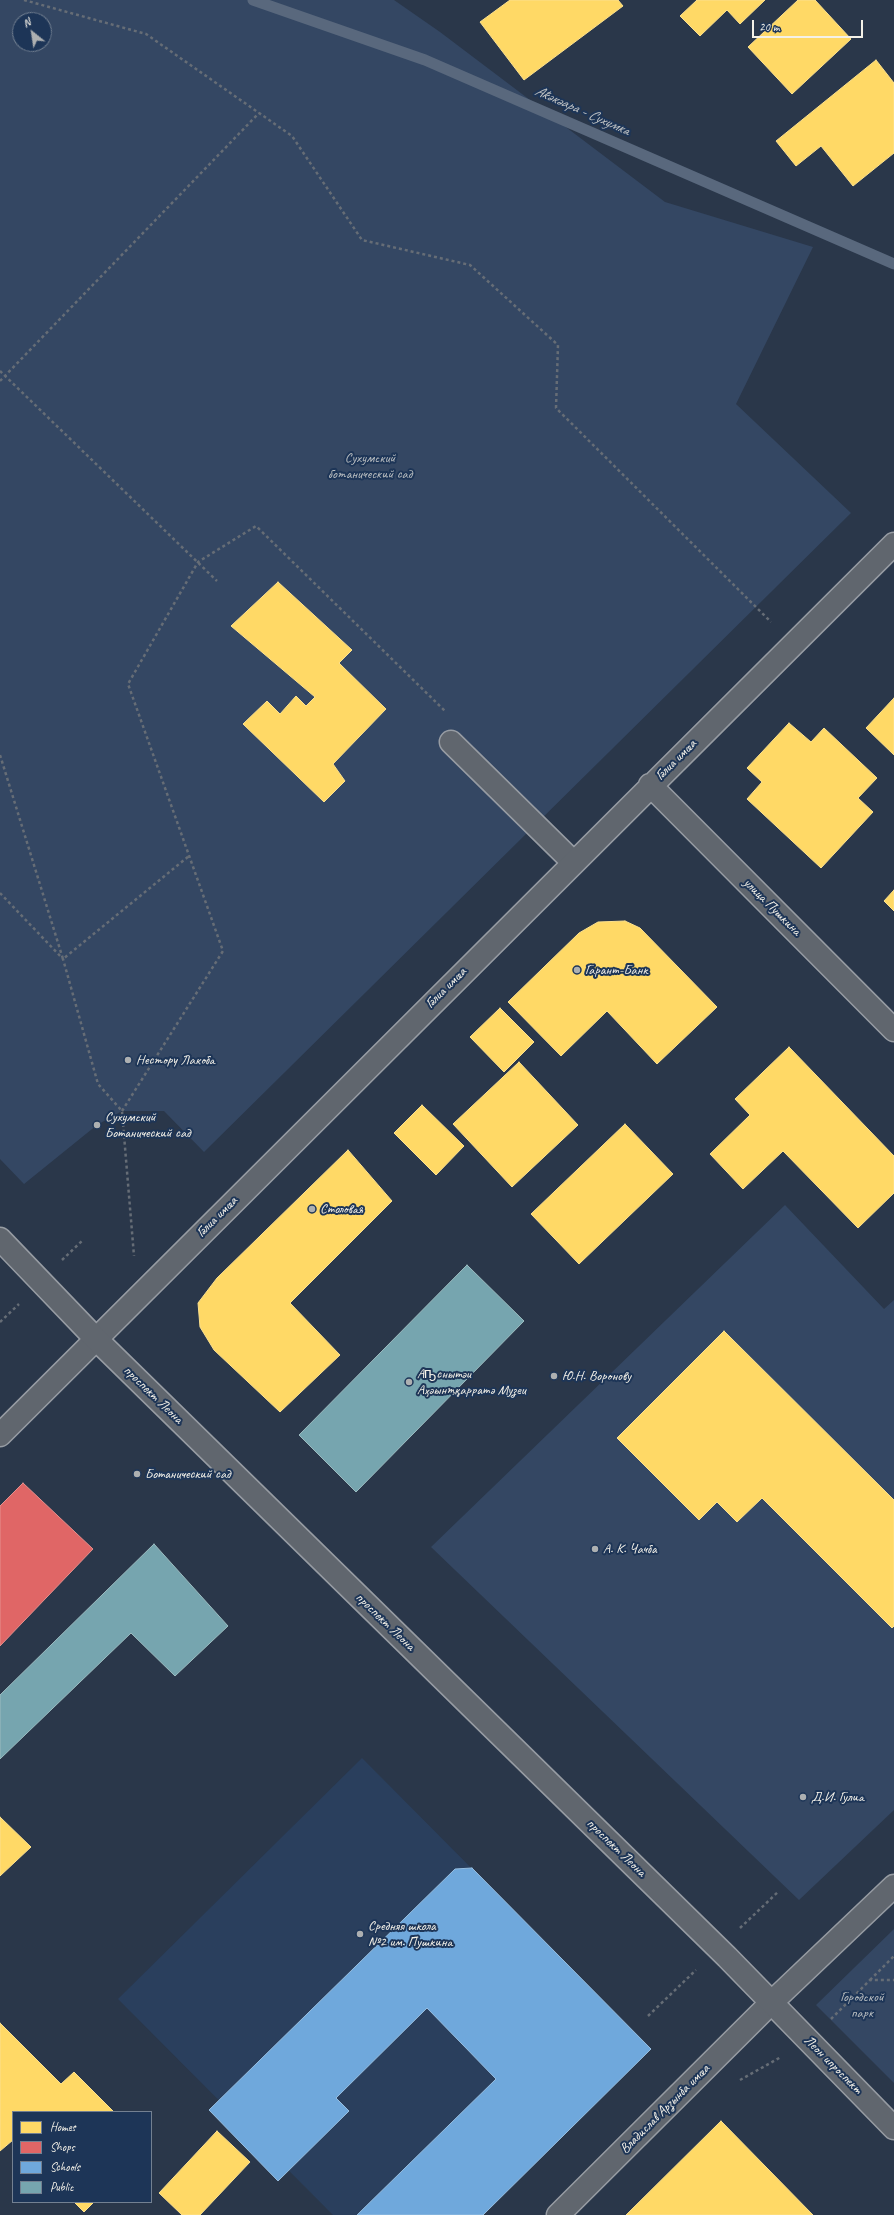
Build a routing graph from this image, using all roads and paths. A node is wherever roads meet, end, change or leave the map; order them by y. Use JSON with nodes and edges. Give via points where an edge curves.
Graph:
{"nodes":[{"id":1,"x":24,"y":0,"type":"edge"},
{"id":2,"x":259,"y":113,"type":"junction"},
{"id":3,"x":0,"y":371,"type":"edge"},
{"id":4,"x":6,"y":376,"type":"junction"},
{"id":5,"x":0,"y":381,"type":"edge"},
{"id":6,"x":894,"y":544,"type":"edge"},
{"id":7,"x":198,"y":562,"type":"junction"},
{"id":8,"x":217,"y":581,"type":"dead end"},
{"id":9,"x":793,"y":643,"type":"junction"},
{"id":10,"x":449,"y":716,"type":"dead end"},
{"id":11,"x":451,"y":742,"type":"dead end"},
{"id":12,"x":0,"y":755,"type":"edge"},
{"id":13,"x":650,"y":785,"type":"junction"},
{"id":14,"x":190,"y":856,"type":"junction"},
{"id":15,"x":573,"y":862,"type":"junction"},
{"id":16,"x":0,"y":893,"type":"edge"},
{"id":17,"x":63,"y":959,"type":"junction"},
{"id":18,"x":894,"y":1030,"type":"edge"},
{"id":19,"x":122,"y":1111,"type":"junction"},
{"id":20,"x":0,"y":1239,"type":"edge"},
{"id":21,"x":138,"y":1296,"type":"junction"},
{"id":22,"x":96,"y":1339,"type":"junction"},
{"id":23,"x":0,"y":1435,"type":"edge"},
{"id":24,"x":894,"y":1886,"type":"edge"},
{"id":25,"x":894,"y":1956,"type":"edge"},
{"id":26,"x":870,"y":1980,"type":"junction"},
{"id":27,"x":894,"y":1980,"type":"edge"},
{"id":28,"x":772,"y":2002,"type":"junction"},
{"id":29,"x":808,"y":2041,"type":"junction"},
{"id":30,"x":736,"y":2082,"type":"dead end"},
{"id":31,"x":894,"y":2128,"type":"edge"},
{"id":32,"x":558,"y":2215,"type":"edge"}],
"edges":[{"from":1,"to":2,"type":"path","via":[[146,34]]},
{"from":2,"to":4,"type":"path"},
{"from":2,"to":9,"type":"path","via":[[292,136],[362,240],[470,265],[558,345],[556,408]]},
{"from":3,"to":4,"type":"path"},
{"from":4,"to":5,"type":"path"},
{"from":4,"to":7,"type":"path"},
{"from":6,"to":9,"type":"main road","name":"Гәлиа имҩа"},
{"from":7,"to":8,"type":"path"},
{"from":7,"to":10,"type":"path","via":[[256,526]]},
{"from":7,"to":14,"type":"path","via":[[128,684]]},
{"from":9,"to":13,"type":"main road","name":"Гәлиа имҩа"},
{"from":11,"to":15,"type":"main road"},
{"from":12,"to":17,"type":"path"},
{"from":13,"to":15,"type":"main road","name":"Гәлиа имҩа"},
{"from":13,"to":18,"type":"main road","name":"улица Пушкина"},
{"from":14,"to":17,"type":"path"},
{"from":14,"to":19,"type":"path","via":[[223,951]]},
{"from":15,"to":21,"type":"main road","name":"Гәлиа имҩа"},
{"from":16,"to":17,"type":"path"},
{"from":17,"to":19,"type":"path","via":[[98,1084]]},
{"from":19,"to":21,"type":"path"},
{"from":20,"to":22,"type":"main road","name":"проспект Леона"},
{"from":21,"to":22,"type":"main road","name":"Гәлиа имҩа"},
{"from":22,"to":23,"type":"main road","name":"Гәлиа имҩа"},
{"from":22,"to":28,"type":"main road","name":"проспект Леона"},
{"from":24,"to":28,"type":"main road","name":"Владислав Арӡынба имҩа"},
{"from":25,"to":26,"type":"path"},
{"from":26,"to":27,"type":"path"},
{"from":26,"to":29,"type":"path"},
{"from":28,"to":29,"type":"main road","name":"Леон ипроспект"},
{"from":28,"to":32,"type":"main road","name":"Владислав Арӡынба имҩа"},
{"from":29,"to":30,"type":"path"},
{"from":29,"to":31,"type":"main road","name":"Леон ипроспект"}]}
